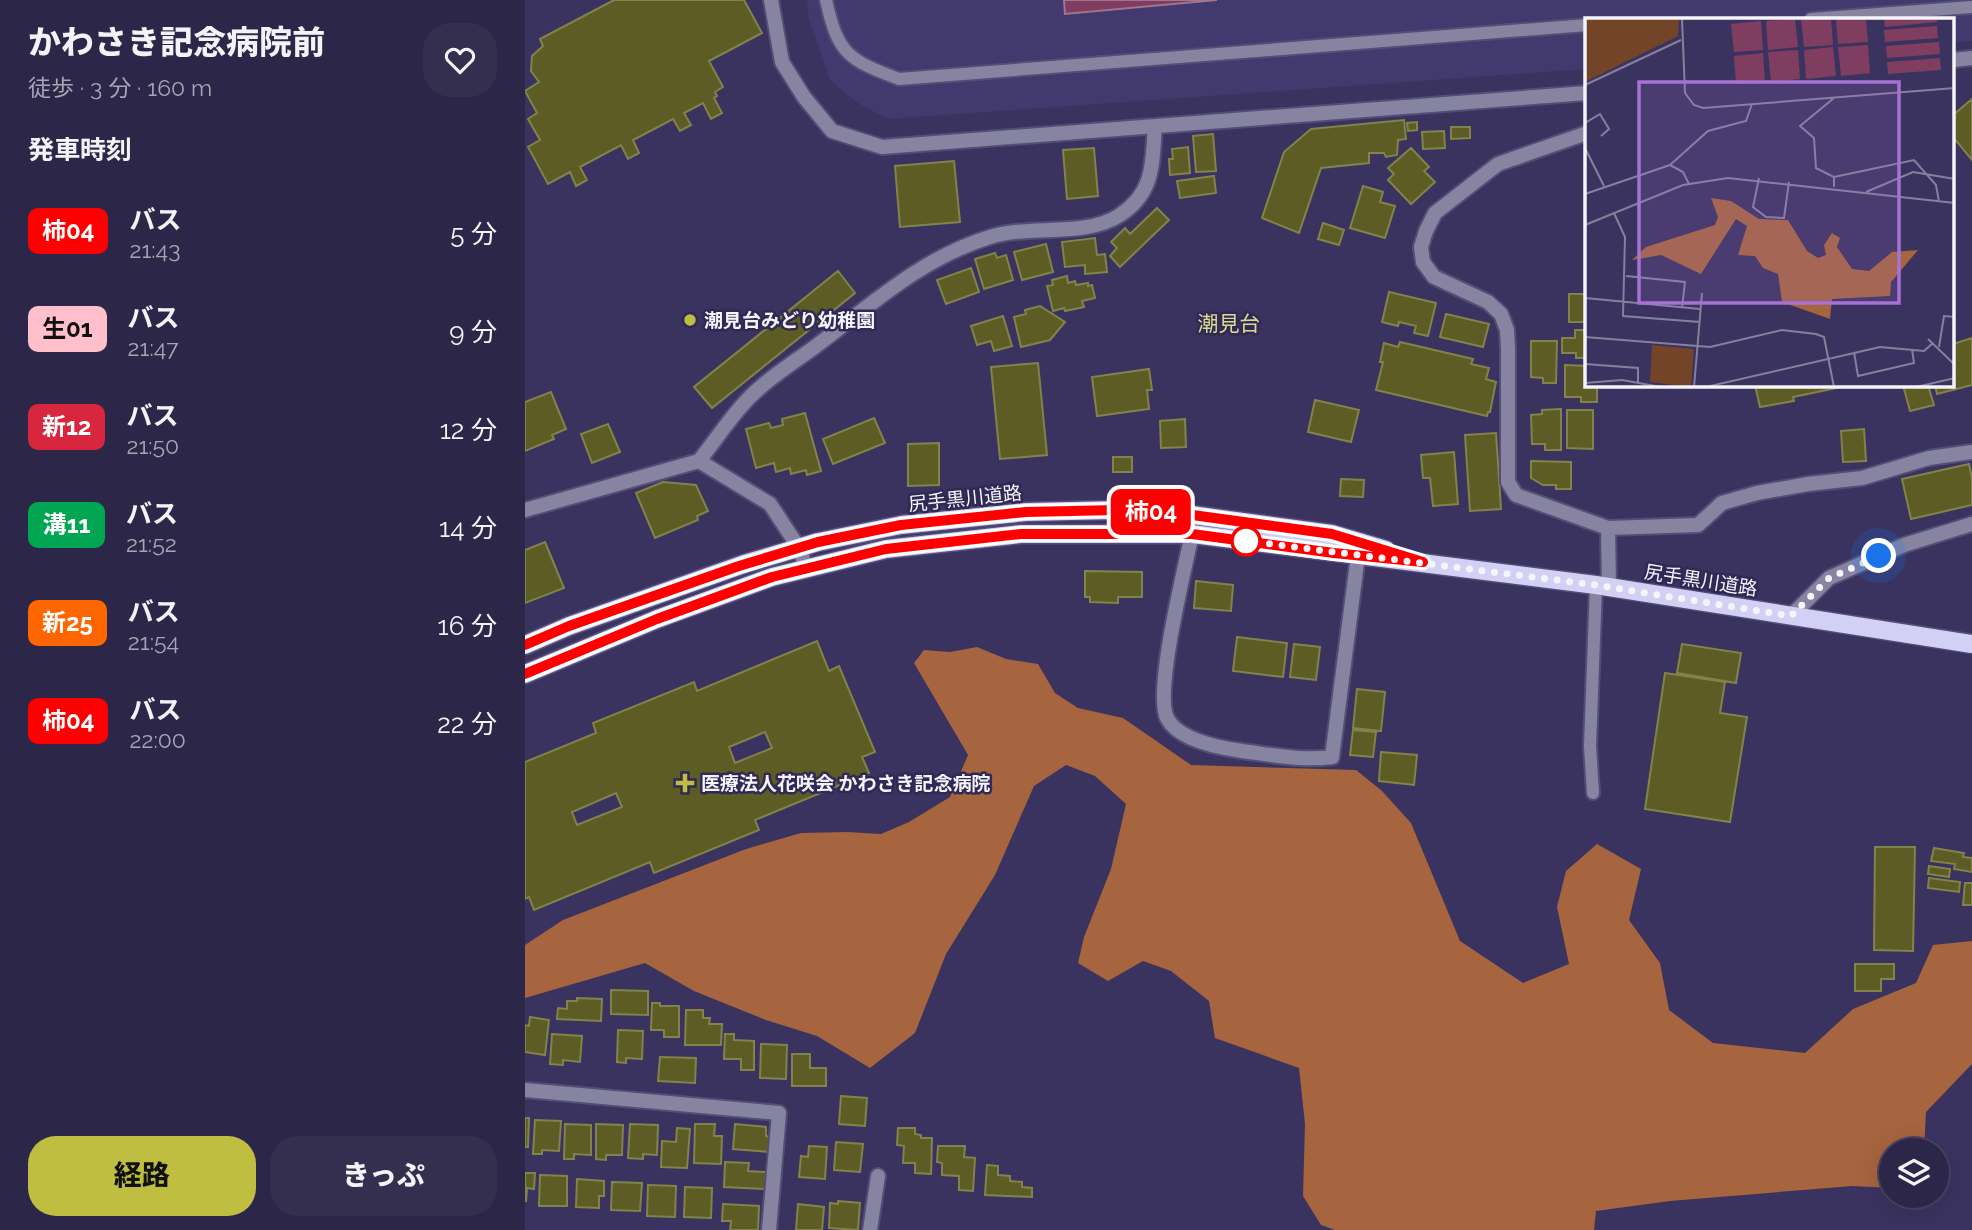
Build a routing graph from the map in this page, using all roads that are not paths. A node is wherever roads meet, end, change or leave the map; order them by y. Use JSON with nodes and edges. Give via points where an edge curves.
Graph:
{"nodes":[{"id":1,"x":771,"y":0,"type":"edge"},
{"id":2,"x":825,"y":0,"type":"edge"},
{"id":3,"x":1972,"y":7,"type":"edge"},
{"id":4,"x":1824,"y":18,"type":"edge"},
{"id":5,"x":1585,"y":25,"type":"edge"},
{"id":6,"x":1585,"y":93,"type":"edge"},
{"id":7,"x":1155,"y":126,"type":"junction"},
{"id":8,"x":1585,"y":134,"type":"edge"},
{"id":9,"x":1972,"y":452,"type":"edge"},
{"id":10,"x":699,"y":461,"type":"junction"},
{"id":11,"x":525,"y":510,"type":"edge"},
{"id":12,"x":1972,"y":524,"type":"edge"},
{"id":13,"x":1608,"y":528,"type":"junction"},
{"id":14,"x":1192,"y":534,"type":"junction"},
{"id":15,"x":799,"y":548,"type":"junction"},
{"id":16,"x":1358,"y":555,"type":"junction"},
{"id":17,"x":1423,"y":562,"type":"junction"},
{"id":18,"x":806,"y":568,"type":"junction"},
{"id":19,"x":1602,"y":586,"type":"junction"},
{"id":20,"x":1791,"y":616,"type":"junction"},
{"id":21,"x":525,"y":645,"type":"edge"},
{"id":22,"x":1972,"y":645,"type":"edge"},
{"id":23,"x":525,"y":674,"type":"edge"},
{"id":24,"x":1593,"y":793,"type":"dead end"},
{"id":25,"x":525,"y":1090,"type":"edge"},
{"id":26,"x":878,"y":1176,"type":"dead end"},
{"id":27,"x":769,"y":1230,"type":"edge"},
{"id":28,"x":870,"y":1230,"type":"edge"}],
"edges":[{"from":1,"to":7,"type":"street","via":[[782,62],[832,131],[882,147]]},
{"from":2,"to":5,"type":"lane","via":[[846,53],[899,79]]},
{"from":3,"to":4,"type":"lane"},
{"from":6,"to":7,"type":"street"},
{"from":7,"to":10,"type":"street","via":[[1152,174],[1138,199],[1119,216],[1094,225],[992,236],[911,273],[751,395]]},
{"from":8,"to":13,"type":"street","via":[[1498,164],[1435,213],[1421,247],[1423,262],[1434,277],[1488,302],[1501,314],[1507,330],[1508,482],[1516,495]]},
{"from":9,"to":13,"type":"street","via":[[1930,458],[1862,478],[1757,493],[1722,503],[1698,526]]},
{"from":10,"to":11,"type":"street"},
{"from":10,"to":15,"type":"street","via":[[770,504]]},
{"from":12,"to":20,"type":"street","via":[[1904,545],[1829,578]]},
{"from":13,"to":19,"type":"street"},
{"from":14,"to":16,"type":"main road","name":"尻手黒川道路"},
{"from":14,"to":16,"type":"street","via":[[1162,697],[1167,719],[1188,738],[1234,750],[1311,760],[1332,757]]},
{"from":14,"to":18,"type":"main road","name":"尻手黒川道路","via":[[1021,534],[886,549]]},
{"from":15,"to":17,"type":"main road","name":"尻手黒川道路","via":[[901,525],[1026,512],[1116,510],[1185,514],[1332,534]]},
{"from":15,"to":18,"type":"street"},
{"from":15,"to":21,"type":"main road","name":"尻手黒川道路"},
{"from":16,"to":17,"type":"main road","name":"尻手黒川道路"},
{"from":17,"to":19,"type":"main road","name":"尻手黒川道路"},
{"from":18,"to":23,"type":"main road","name":"尻手黒川道路","via":[[657,619]]},
{"from":19,"to":20,"type":"main road","name":"尻手黒川道路"},
{"from":19,"to":24,"type":"lane","via":[[1590,746]]},
{"from":20,"to":22,"type":"main road","name":"尻手黒川道路"},
{"from":25,"to":27,"type":"street","via":[[779,1113]]},
{"from":26,"to":28,"type":"street"}]}
